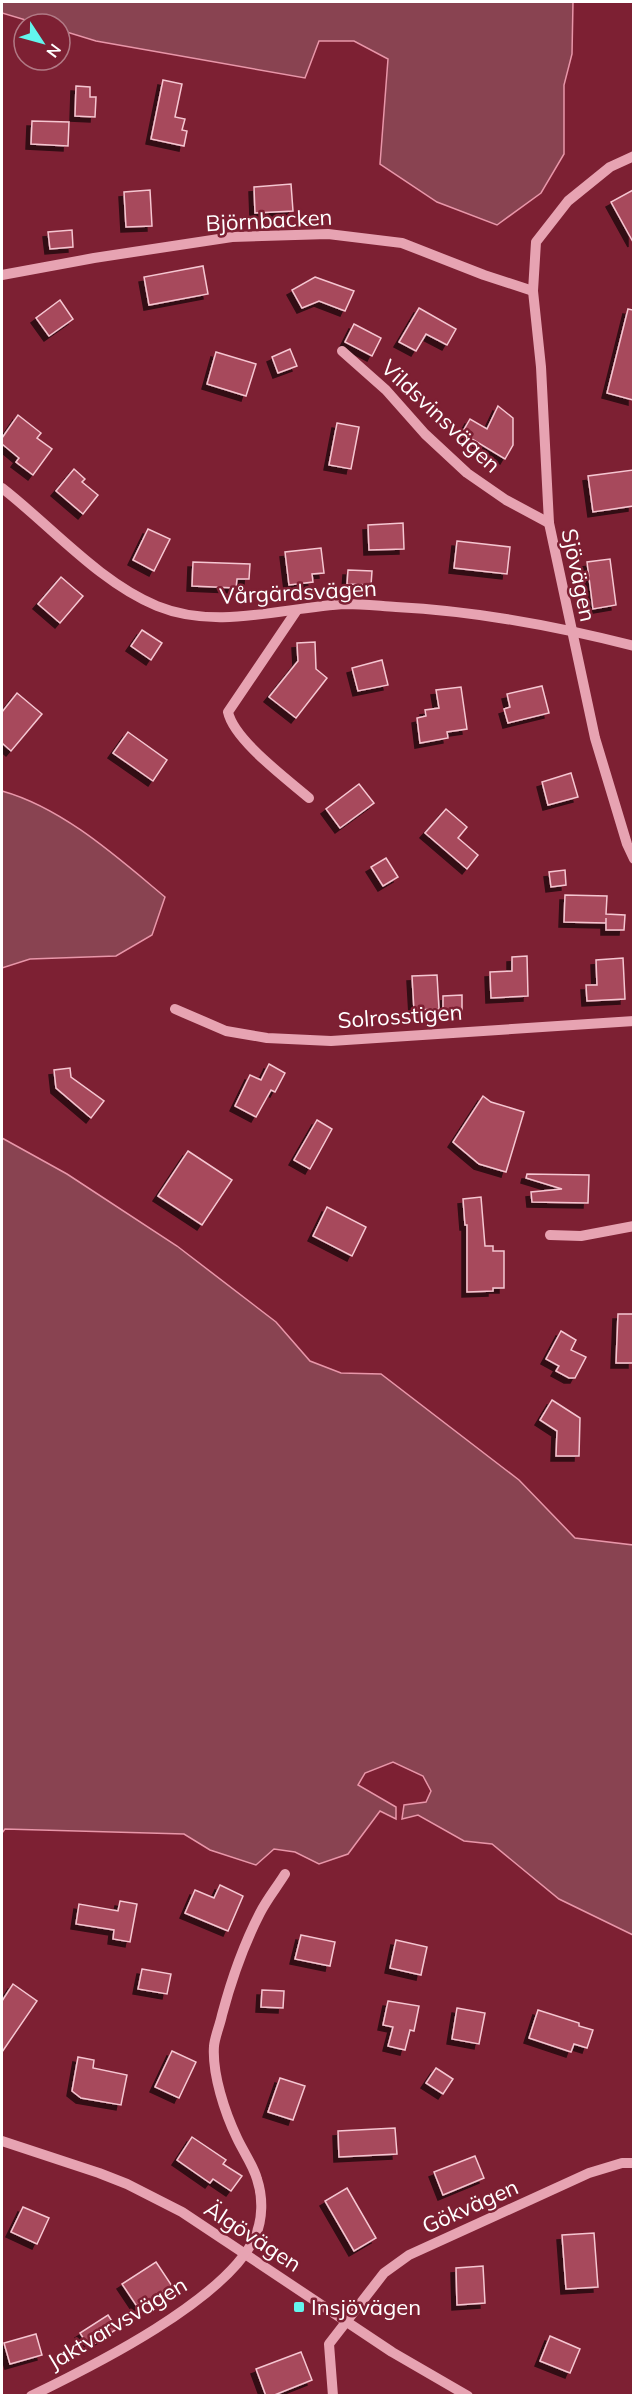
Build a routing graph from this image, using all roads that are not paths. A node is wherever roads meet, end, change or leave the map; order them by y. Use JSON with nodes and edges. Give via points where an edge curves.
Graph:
{"nodes":[{"id":1,"x":633,"y":156,"type":"edge"},
{"id":2,"x":2,"y":275,"type":"edge"},
{"id":3,"x":533,"y":291,"type":"junction"},
{"id":4,"x":342,"y":351,"type":"dead end"},
{"id":5,"x":2,"y":488,"type":"edge"},
{"id":6,"x":549,"y":523,"type":"junction"},
{"id":7,"x":297,"y":610,"type":"junction"},
{"id":8,"x":571,"y":630,"type":"junction"},
{"id":9,"x":633,"y":646,"type":"edge"},
{"id":10,"x":309,"y":798,"type":"dead end"},
{"id":11,"x":633,"y":859,"type":"edge"},
{"id":12,"x":174,"y":1009,"type":"dead end"},
{"id":13,"x":633,"y":1021,"type":"edge"},
{"id":14,"x":633,"y":1226,"type":"edge"},
{"id":15,"x":550,"y":1235,"type":"dead end"},
{"id":16,"x":285,"y":1874,"type":"dead end"},
{"id":17,"x":2,"y":2141,"type":"edge"},
{"id":18,"x":633,"y":2163,"type":"edge"},
{"id":19,"x":245,"y":2253,"type":"junction"},
{"id":20,"x":345,"y":2320,"type":"junction"},
{"id":21,"x":31,"y":2396,"type":"edge"},
{"id":22,"x":333,"y":2396,"type":"edge"},
{"id":23,"x":468,"y":2396,"type":"edge"}],
"edges":[{"from":1,"to":3,"type":"street","name":"Sjövägen","via":[[610,167],[568,201],[536,242]]},
{"from":2,"to":3,"type":"street","name":"Björnbacken","via":[[232,237],[328,234],[402,243]]},
{"from":3,"to":6,"type":"street","name":"Sjövägen"},
{"from":4,"to":6,"type":"street","name":"Vildsvinsvägen","via":[[467,473]]},
{"from":5,"to":7,"type":"street","name":"Vårgärdsvägen","via":[[85,560],[136,596],[159,607],[230,618]]},
{"from":6,"to":8,"type":"street","name":"Sjövägen"},
{"from":7,"to":8,"type":"street","name":"Vårgärdsvägen","via":[[346,604],[442,609]]},
{"from":7,"to":10,"type":"street","via":[[228,712],[244,740]]},
{"from":8,"to":9,"type":"street","name":"Vårgärdsvägen"},
{"from":8,"to":11,"type":"street","name":"Sjövägen","via":[[596,738]]},
{"from":12,"to":13,"type":"street","name":"Solrosstigen","via":[[226,1031],[267,1038],[331,1041]]},
{"from":14,"to":15,"type":"street","via":[[581,1236]]},
{"from":16,"to":19,"type":"street","via":[[261,1912],[229,1991],[214,2046],[218,2088],[261,2193],[258,2227]]},
{"from":17,"to":19,"type":"street","name":"Älgövägen","via":[[127,2184],[182,2212]]},
{"from":18,"to":20,"type":"street","name":"Gökvägen","via":[[589,2173],[409,2255],[384,2272]]},
{"from":19,"to":20,"type":"street","name":"Älgövägen"},
{"from":19,"to":21,"type":"street","name":"Jaktvarvsvägen","via":[[184,2310]]},
{"from":20,"to":22,"type":"street","name":"Gökvägen","via":[[328,2344]]},
{"from":20,"to":23,"type":"street","name":"Älgövägen"}]}
